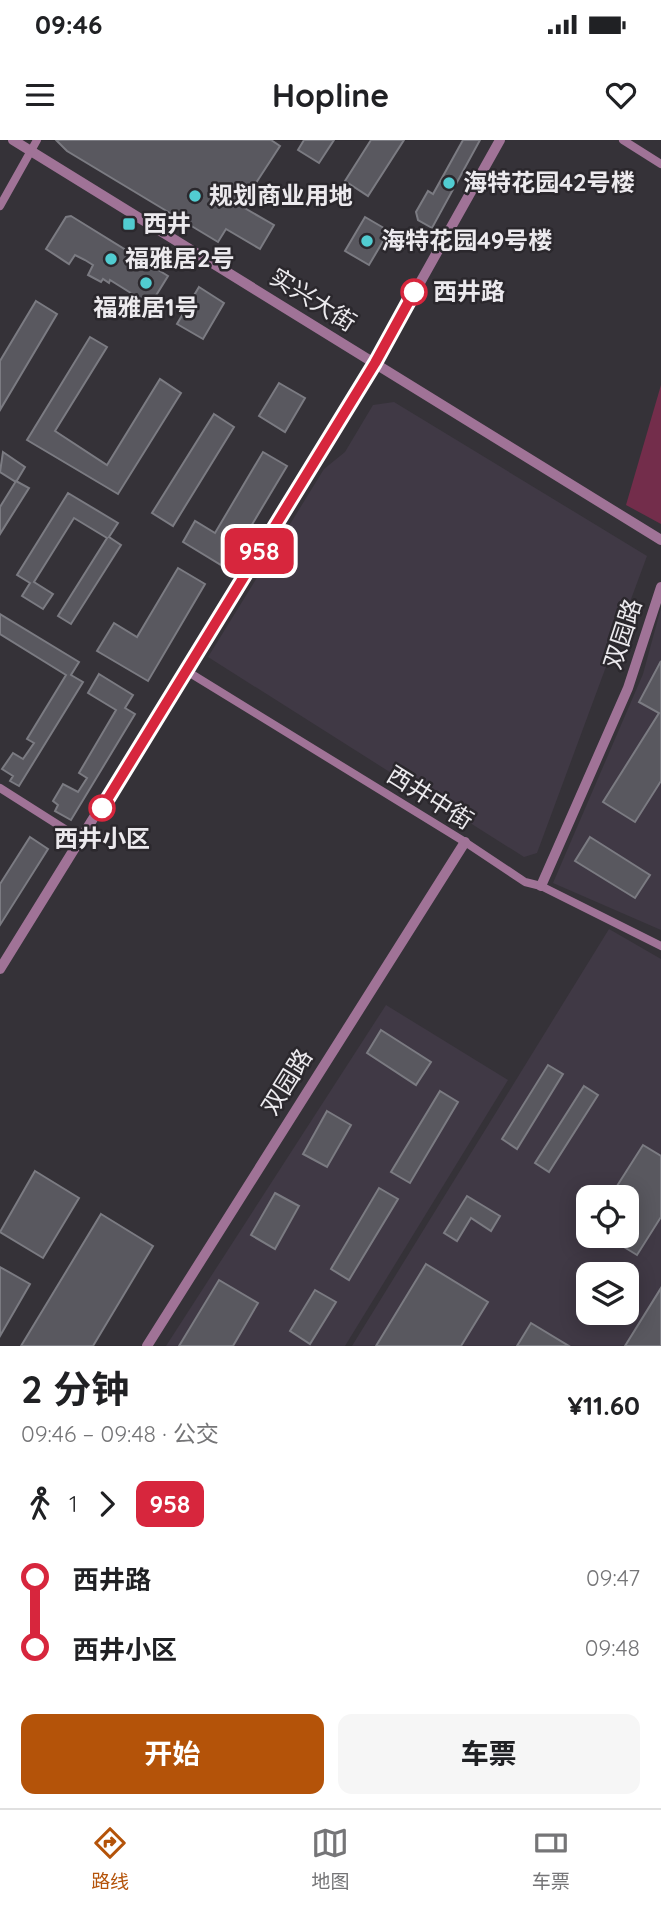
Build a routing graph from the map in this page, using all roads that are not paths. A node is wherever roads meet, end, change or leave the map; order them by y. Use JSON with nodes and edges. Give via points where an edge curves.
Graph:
{"nodes":[{"id":1,"x":13,"y":140,"type":"edge"},
{"id":2,"x":37,"y":140,"type":"edge"},
{"id":3,"x":500,"y":140,"type":"edge"},
{"id":4,"x":623,"y":140,"type":"edge"},
{"id":5,"x":31,"y":151,"type":"junction"},
{"id":6,"x":661,"y":164,"type":"edge"},
{"id":7,"x":0,"y":206,"type":"edge"},
{"id":8,"x":375,"y":363,"type":"junction"},
{"id":9,"x":661,"y":540,"type":"edge"},
{"id":10,"x":661,"y":587,"type":"edge"},
{"id":11,"x":185,"y":670,"type":"junction"},
{"id":12,"x":0,"y":788,"type":"edge"},
{"id":13,"x":82,"y":840,"type":"junction"},
{"id":14,"x":465,"y":842,"type":"junction"},
{"id":15,"x":541,"y":886,"type":"junction"},
{"id":16,"x":661,"y":946,"type":"edge"},
{"id":17,"x":0,"y":969,"type":"edge"},
{"id":18,"x":147,"y":1346,"type":"edge"}],
"edges":[{"from":1,"to":5,"type":"street","name":"实兴大街"},
{"from":2,"to":5,"type":"street"},
{"from":3,"to":8,"type":"street"},
{"from":4,"to":6,"type":"street"},
{"from":5,"to":7,"type":"street"},
{"from":5,"to":8,"type":"street","name":"实兴大街"},
{"from":8,"to":9,"type":"street","name":"实兴大街"},
{"from":8,"to":11,"type":"street"},
{"from":10,"to":15,"type":"street","name":"双园路","via":[[628,688]]},
{"from":11,"to":13,"type":"street"},
{"from":11,"to":14,"type":"street","name":"西井中街"},
{"from":12,"to":13,"type":"street"},
{"from":13,"to":17,"type":"street"},
{"from":14,"to":15,"type":"street","name":"西井中街","via":[[525,882]]},
{"from":14,"to":18,"type":"street","name":"双园路"},
{"from":15,"to":16,"type":"street","name":"西井中街"}]}
